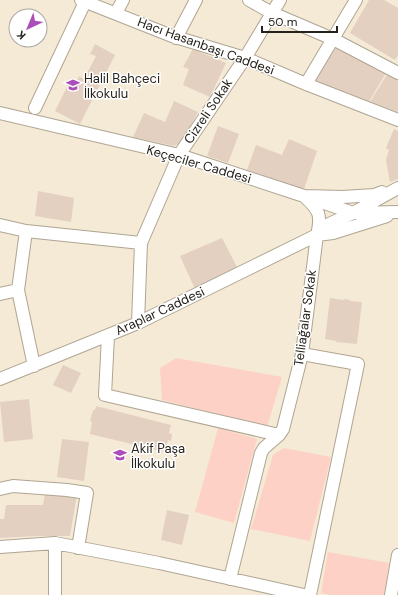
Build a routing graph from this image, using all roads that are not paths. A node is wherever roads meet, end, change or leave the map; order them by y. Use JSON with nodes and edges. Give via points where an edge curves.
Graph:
{"nodes":[{"id":1,"x":123,"y":0,"type":"edge"},
{"id":2,"x":196,"y":0,"type":"edge"},
{"id":3,"x":249,"y":0,"type":"edge"},
{"id":4,"x":280,"y":0,"type":"edge"},
{"id":5,"x":356,"y":0,"type":"edge"},
{"id":6,"x":83,"y":1,"type":"edge"},
{"id":7,"x":272,"y":13,"type":"junction"},
{"id":8,"x":116,"y":14,"type":"junction"},
{"id":9,"x":176,"y":38,"type":"junction"},
{"id":10,"x":333,"y":39,"type":"junction"},
{"id":11,"x":245,"y":58,"type":"junction"},
{"id":12,"x":398,"y":73,"type":"edge"},
{"id":13,"x":306,"y":84,"type":"junction"},
{"id":14,"x":35,"y":108,"type":"dead end"},
{"id":15,"x":0,"y":113,"type":"edge"},
{"id":16,"x":398,"y":120,"type":"edge"},
{"id":17,"x":178,"y":155,"type":"junction"},
{"id":18,"x":398,"y":187,"type":"edge"},
{"id":19,"x":304,"y":196,"type":"junction"},
{"id":20,"x":398,"y":212,"type":"edge"},
{"id":21,"x":353,"y":213,"type":"junction"},
{"id":22,"x":0,"y":225,"type":"edge"},
{"id":23,"x":26,"y":231,"type":"junction"},
{"id":24,"x":317,"y":235,"type":"junction"},
{"id":25,"x":141,"y":243,"type":"junction"},
{"id":26,"x":18,"y":290,"type":"junction"},
{"id":27,"x":0,"y":294,"type":"edge"},
{"id":28,"x":138,"y":323,"type":"junction"},
{"id":29,"x":108,"y":336,"type":"junction"},
{"id":30,"x":302,"y":354,"type":"junction"},
{"id":31,"x":34,"y":366,"type":"junction"},
{"id":32,"x":0,"y":379,"type":"edge"},
{"id":33,"x":279,"y":436,"type":"junction"},
{"id":34,"x":0,"y":489,"type":"edge"},
{"id":35,"x":55,"y":544,"type":"junction"},
{"id":36,"x":0,"y":547,"type":"edge"},
{"id":37,"x":78,"y":548,"type":"junction"},
{"id":38,"x":398,"y":555,"type":"edge"},
{"id":39,"x":230,"y":579,"type":"junction"},
{"id":40,"x":55,"y":595,"type":"edge"},
{"id":41,"x":304,"y":595,"type":"edge"},
{"id":42,"x":310,"y":595,"type":"edge"},
{"id":43,"x":391,"y":595,"type":"edge"}],
"edges":[{"from":1,"to":8,"type":"street"},
{"from":2,"to":9,"type":"street"},
{"from":3,"to":7,"type":"street"},
{"from":4,"to":7,"type":"street","name":"Cizreli Sokak"},
{"from":5,"to":10,"type":"street"},
{"from":6,"to":8,"type":"street","name":"Hacı Hasanbaşı Caddesi"},
{"from":6,"to":14,"type":"street"},
{"from":7,"to":10,"type":"street"},
{"from":7,"to":11,"type":"street","name":"Cizreli Sokak"},
{"from":8,"to":9,"type":"street","name":"Hacı Hasanbaşı Caddesi"},
{"from":9,"to":11,"type":"street","name":"Hacı Hasanbaşı Caddesi"},
{"from":10,"to":12,"type":"street"},
{"from":10,"to":13,"type":"street"},
{"from":11,"to":13,"type":"street","name":"Hacı Hasanbaşı Caddesi"},
{"from":11,"to":17,"type":"street","name":"Cizreli Sokak"},
{"from":13,"to":16,"type":"street","name":"Hacı Hasanbaşı Caddesi"},
{"from":15,"to":17,"type":"street","name":"Keçeciler Caddesi"},
{"from":17,"to":19,"type":"street","name":"Keçeciler Caddesi"},
{"from":17,"to":25,"type":"street","name":"Cizreli Sokak"},
{"from":18,"to":19,"type":"street","name":"Keçeciler Caddesi","via":[[374,195]]},
{"from":18,"to":21,"type":"street","name":"Araplar Caddesi"},
{"from":19,"to":21,"type":"street"},
{"from":19,"to":24,"type":"street","name":"Telliağalar Sokak","via":[[319,214]]},
{"from":20,"to":21,"type":"street"},
{"from":20,"to":24,"type":"street","name":"Araplar Caddesi","via":[[333,233]]},
{"from":21,"to":24,"type":"street","name":"Araplar Caddesi","via":[[329,224]]},
{"from":22,"to":23,"type":"street"},
{"from":23,"to":25,"type":"street"},
{"from":23,"to":26,"type":"street"},
{"from":24,"to":28,"type":"street","name":"Araplar Caddesi"},
{"from":24,"to":30,"type":"street","name":"Telliağalar Sokak"},
{"from":25,"to":28,"type":"street","name":"Cizreli Sokak"},
{"from":26,"to":27,"type":"street"},
{"from":26,"to":31,"type":"street"},
{"from":28,"to":29,"type":"street","name":"Araplar Caddesi"},
{"from":29,"to":31,"type":"street","name":"Araplar Caddesi"},
{"from":29,"to":33,"type":"street","via":[[105,395]]},
{"from":30,"to":33,"type":"street","name":"Telliağalar Sokak"},
{"from":30,"to":42,"type":"street","via":[[358,364]]},
{"from":31,"to":32,"type":"street","name":"Araplar Caddesi"},
{"from":33,"to":39,"type":"street","via":[[261,453]]},
{"from":34,"to":37,"type":"street","via":[[12,486],[87,493]]},
{"from":35,"to":36,"type":"street"},
{"from":35,"to":37,"type":"street"},
{"from":35,"to":40,"type":"street"},
{"from":37,"to":39,"type":"street"},
{"from":38,"to":43,"type":"street"},
{"from":39,"to":41,"type":"street"}]}
